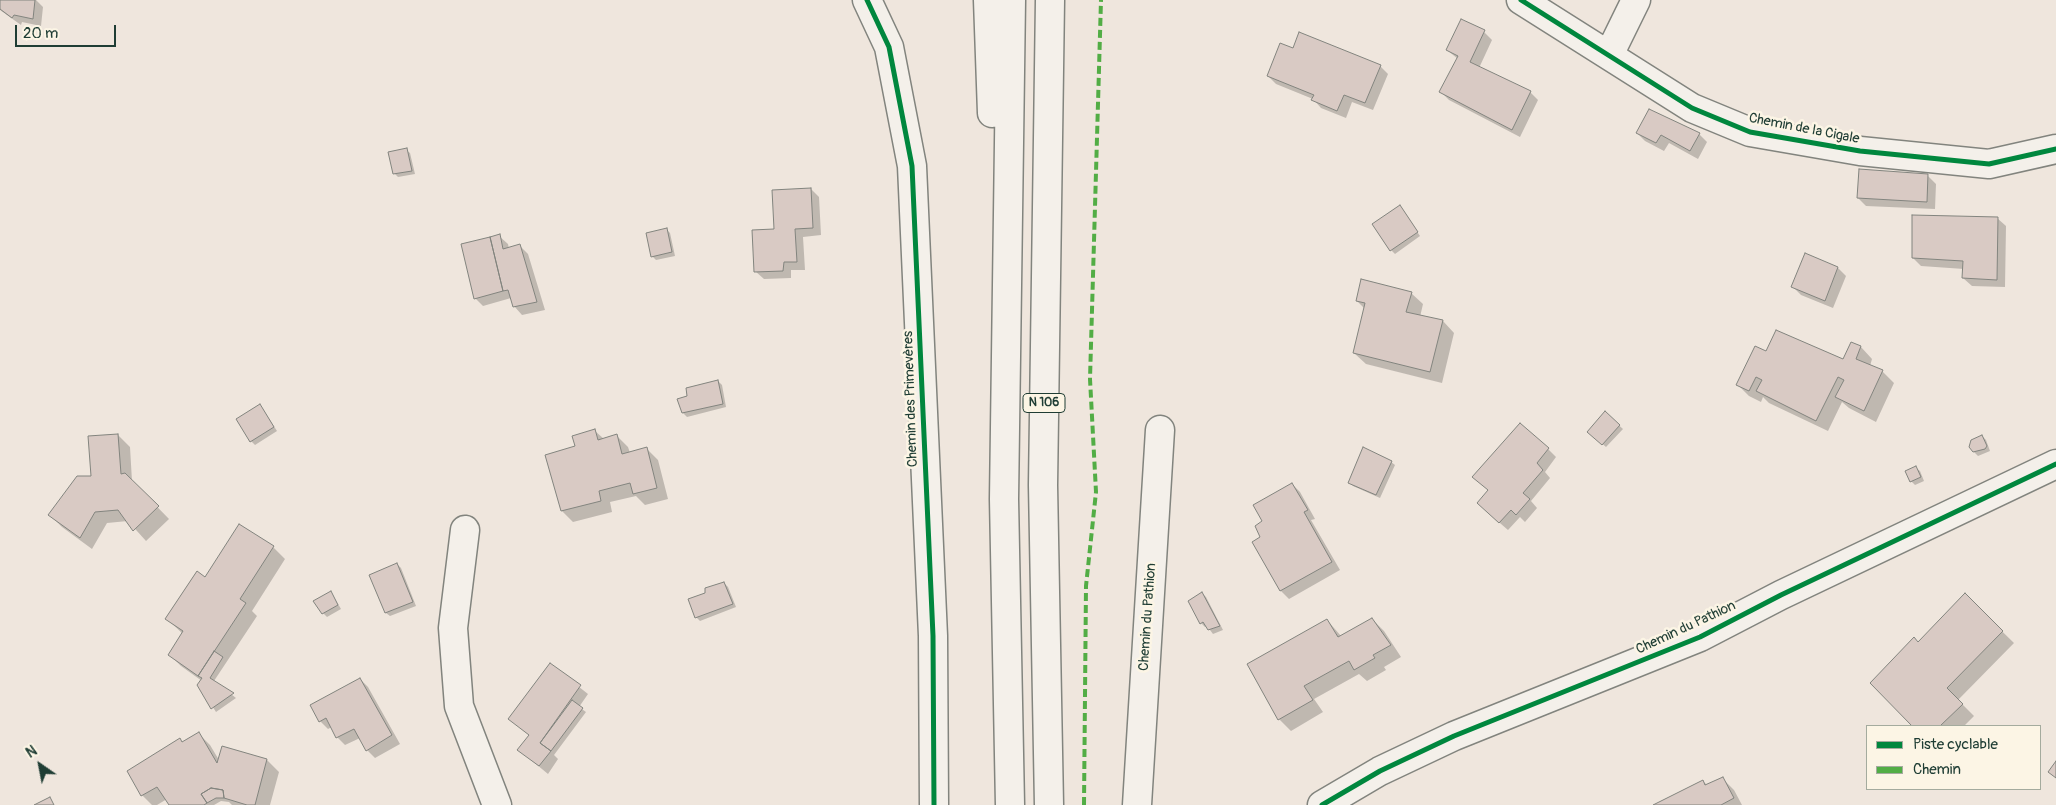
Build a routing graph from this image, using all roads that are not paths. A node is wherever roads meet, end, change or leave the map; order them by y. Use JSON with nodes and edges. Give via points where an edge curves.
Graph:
{"nodes":[{"id":1,"x":867,"y":0,"type":"edge"},
{"id":2,"x":988,"y":0,"type":"edge"},
{"id":3,"x":1012,"y":0,"type":"edge"},
{"id":4,"x":1050,"y":0,"type":"edge"},
{"id":5,"x":1521,"y":0,"type":"edge"},
{"id":6,"x":1636,"y":0,"type":"edge"},
{"id":7,"x":1609,"y":55,"type":"junction"},
{"id":8,"x":2056,"y":149,"type":"edge"},
{"id":9,"x":1005,"y":423,"type":"junction"},
{"id":10,"x":1160,"y":430,"type":"dead end"},
{"id":11,"x":2056,"y":464,"type":"edge"},
{"id":12,"x":465,"y":530,"type":"dead end"},
{"id":13,"x":497,"y":805,"type":"edge"},
{"id":14,"x":934,"y":805,"type":"edge"},
{"id":15,"x":1010,"y":805,"type":"edge"},
{"id":16,"x":1049,"y":805,"type":"edge"},
{"id":17,"x":1137,"y":805,"type":"edge"},
{"id":18,"x":1322,"y":805,"type":"edge"}],
"edges":[{"from":1,"to":14,"type":"street","name":"Chemin des Primevères","via":[[889,47],[912,166],[933,636]]},
{"from":2,"to":9,"type":"street"},
{"from":3,"to":9,"type":"street","number":"N 106"},
{"from":4,"to":16,"type":"street","number":"N 106","via":[[1043,485]]},
{"from":5,"to":7,"type":"street","name":"Chemin de la Cigale"},
{"from":6,"to":7,"type":"street"},
{"from":7,"to":8,"type":"street","name":"Chemin de la Cigale","via":[[1692,108],[1750,132],[1860,151],[1989,164]]},
{"from":9,"to":15,"type":"street","number":"N 106"},
{"from":10,"to":17,"type":"street","name":"Chemin du Pathion"},
{"from":11,"to":18,"type":"street","name":"Chemin du Pathion","via":[[1700,637],[1454,736],[1380,771]]},
{"from":12,"to":13,"type":"street","via":[[453,628],[459,706]]}]}
